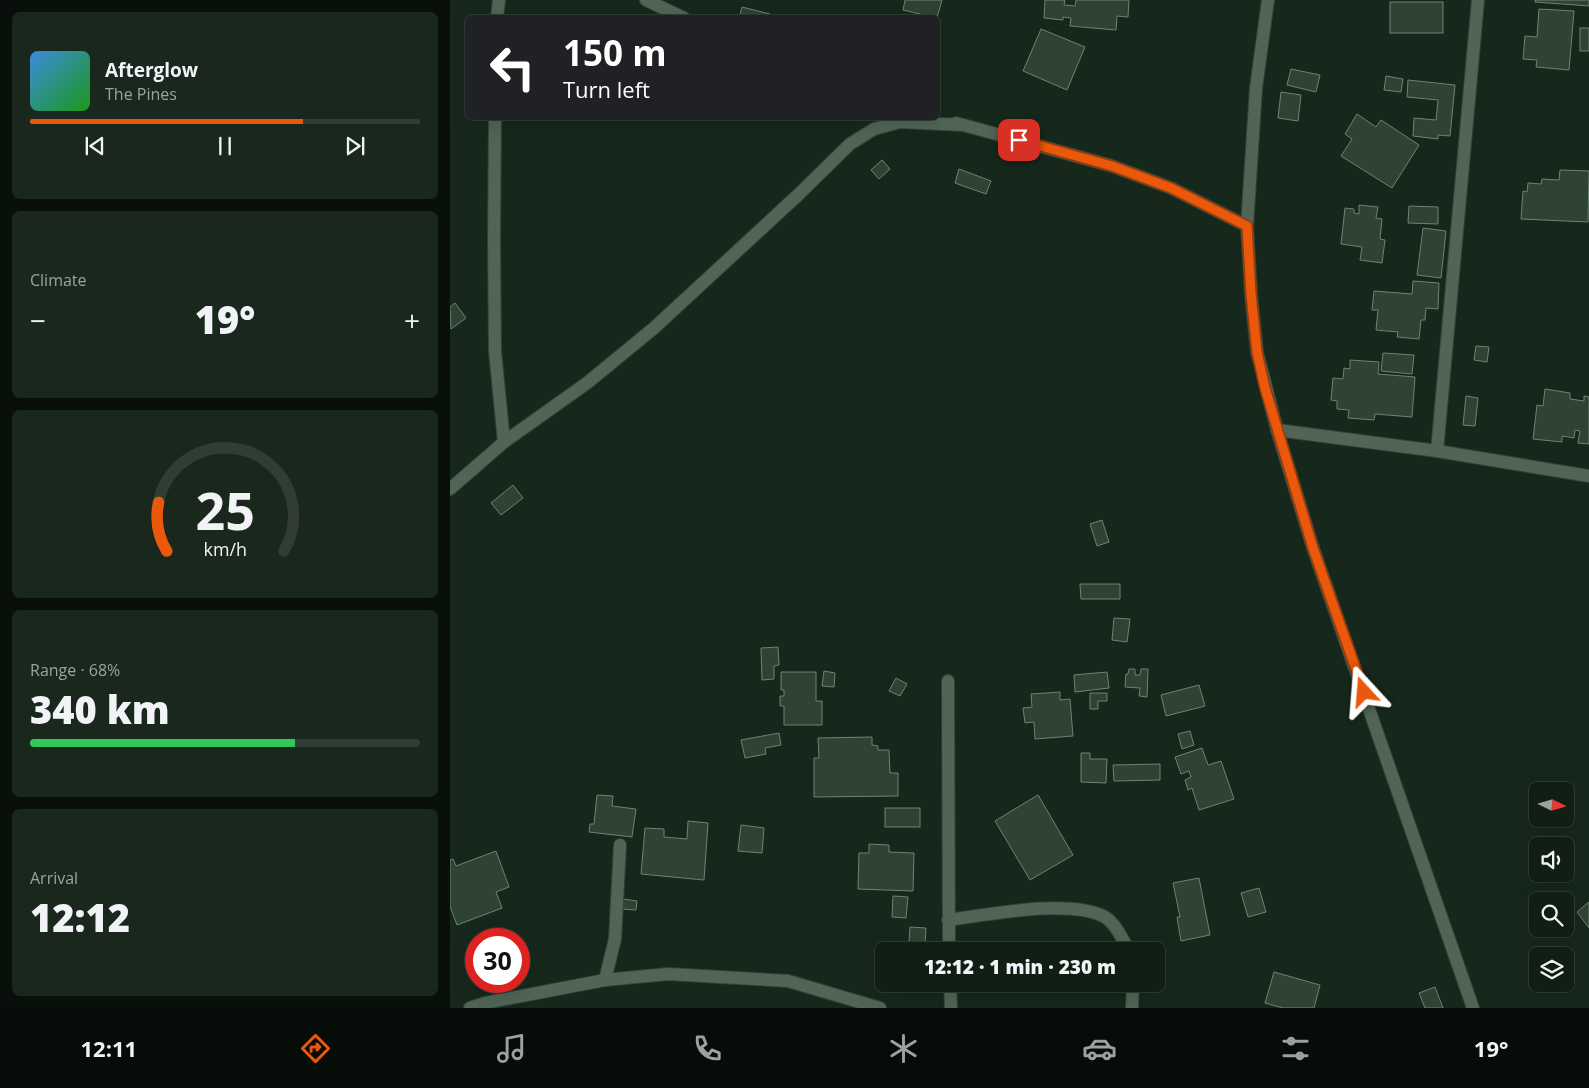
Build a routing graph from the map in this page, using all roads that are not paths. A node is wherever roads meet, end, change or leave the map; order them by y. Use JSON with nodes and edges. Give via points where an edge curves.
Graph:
{"nodes":[{"id":1,"x":499,"y":0,"type":"edge"},
{"id":2,"x":646,"y":0,"type":"edge"},
{"id":3,"x":1268,"y":0,"type":"edge"},
{"id":4,"x":1478,"y":0,"type":"edge"},
{"id":5,"x":497,"y":15,"type":"edge"},
{"id":6,"x":678,"y":15,"type":"edge"},
{"id":7,"x":940,"y":117,"type":"edge"},
{"id":8,"x":496,"y":120,"type":"edge"},
{"id":9,"x":963,"y":125,"type":"junction"},
{"id":10,"x":1247,"y":226,"type":"junction"},
{"id":11,"x":1277,"y":430,"type":"junction"},
{"id":12,"x":504,"y":442,"type":"junction"},
{"id":13,"x":1437,"y":451,"type":"junction"},
{"id":14,"x":1589,"y":476,"type":"edge"},
{"id":15,"x":450,"y":489,"type":"edge"},
{"id":16,"x":948,"y":681,"type":"dead end"},
{"id":17,"x":620,"y":845,"type":"dead end"},
{"id":18,"x":948,"y":920,"type":"junction"},
{"id":19,"x":949,"y":942,"type":"edge"},
{"id":20,"x":1124,"y":942,"type":"edge"},
{"id":21,"x":605,"y":980,"type":"junction"},
{"id":22,"x":950,"y":992,"type":"edge"},
{"id":23,"x":1133,"y":992,"type":"edge"},
{"id":24,"x":470,"y":1008,"type":"edge"},
{"id":25,"x":880,"y":1008,"type":"edge"},
{"id":26,"x":951,"y":1008,"type":"edge"},
{"id":27,"x":1132,"y":1008,"type":"edge"},
{"id":28,"x":1473,"y":1008,"type":"edge"}],
"edges":[{"from":1,"to":5,"type":"street"},
{"from":2,"to":6,"type":"street"},
{"from":3,"to":10,"type":"street","via":[[1256,88]]},
{"from":4,"to":13,"type":"street"},
{"from":7,"to":9,"type":"street"},
{"from":8,"to":12,"type":"street","via":[[494,351]]},
{"from":9,"to":10,"type":"street","via":[[1112,166],[1171,188]]},
{"from":9,"to":12,"type":"street","via":[[900,122],[874,130],[850,144],[654,328]]},
{"from":10,"to":11,"type":"street","via":[[1257,352]]},
{"from":11,"to":13,"type":"street"},
{"from":11,"to":28,"type":"street","via":[[1313,548]]},
{"from":12,"to":15,"type":"street"},
{"from":13,"to":14,"type":"street"},
{"from":16,"to":18,"type":"street"},
{"from":17,"to":21,"type":"street","via":[[615,939]]},
{"from":18,"to":19,"type":"street"},
{"from":18,"to":20,"type":"street","via":[[1034,909],[1089,911],[1106,918]]},
{"from":21,"to":24,"type":"street"},
{"from":21,"to":25,"type":"street","via":[[668,974],[788,981]]},
{"from":22,"to":26,"type":"street"},
{"from":23,"to":27,"type":"street"}]}
